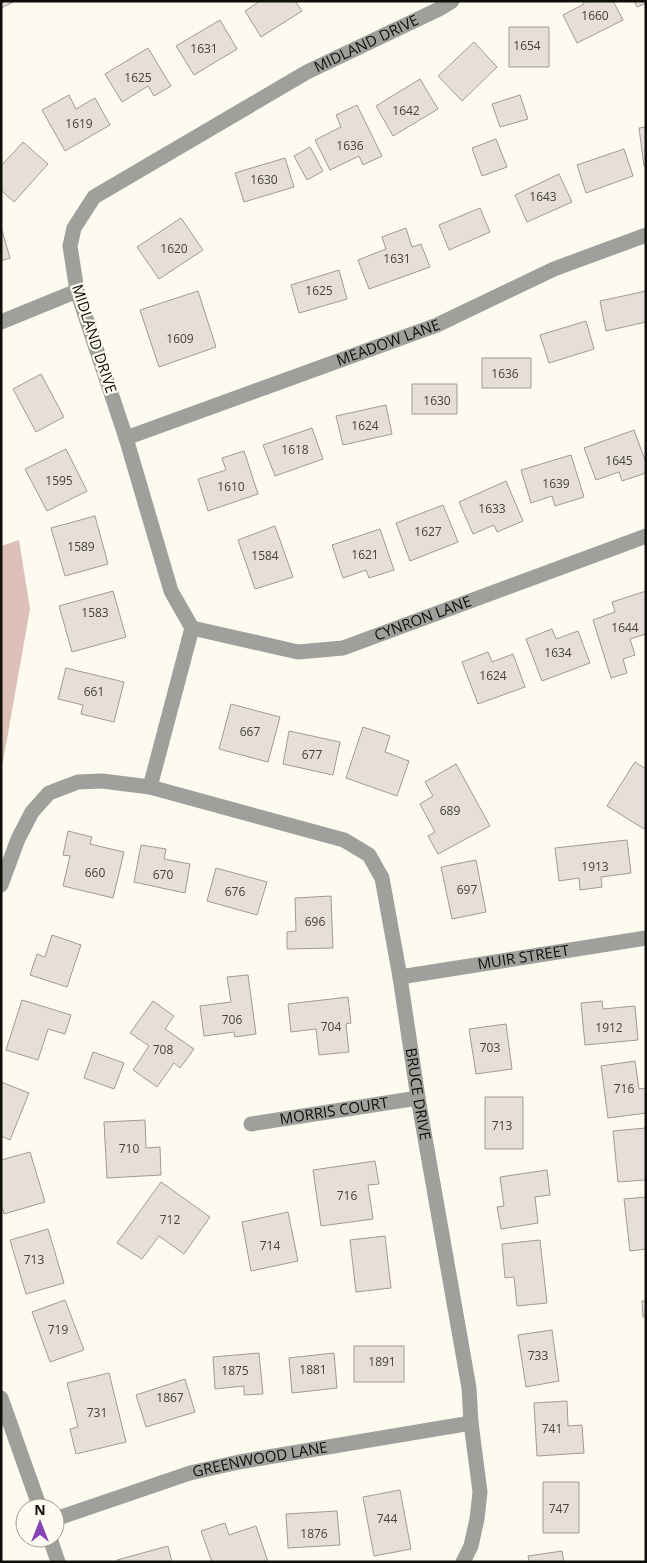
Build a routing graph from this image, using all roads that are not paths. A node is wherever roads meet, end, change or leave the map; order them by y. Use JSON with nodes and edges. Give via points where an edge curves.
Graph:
{"nodes":[{"id":1,"x":452,"y":1,"type":"edge"},
{"id":2,"x":646,"y":235,"type":"edge"},
{"id":3,"x":77,"y":291,"type":"junction"},
{"id":4,"x":1,"y":322,"type":"edge"},
{"id":5,"x":126,"y":438,"type":"junction"},
{"id":6,"x":646,"y":536,"type":"edge"},
{"id":7,"x":192,"y":628,"type":"junction"},
{"id":8,"x":150,"y":787,"type":"junction"},
{"id":9,"x":1,"y":885,"type":"edge"},
{"id":10,"x":646,"y":938,"type":"edge"},
{"id":11,"x":400,"y":977,"type":"junction"},
{"id":12,"x":418,"y":1098,"type":"junction"},
{"id":13,"x":251,"y":1124,"type":"dead end"},
{"id":14,"x":1,"y":1398,"type":"edge"},
{"id":15,"x":470,"y":1423,"type":"junction"},
{"id":16,"x":36,"y":1498,"type":"edge"},
{"id":17,"x":65,"y":1515,"type":"edge"},
{"id":18,"x":53,"y":1548,"type":"edge"},
{"id":19,"x":58,"y":1562,"type":"edge"},
{"id":20,"x":463,"y":1562,"type":"edge"}],
"edges":[{"from":1,"to":3,"type":"street","name":"MIDLAND DRIVE","via":[[307,72],[94,198],[74,228],[70,246]]},
{"from":2,"to":5,"type":"street","name":"MEADOW LANE","via":[[554,269],[437,325]]},
{"from":3,"to":4,"type":"street"},
{"from":3,"to":5,"type":"street","name":"MIDLAND DRIVE"},
{"from":5,"to":7,"type":"street","name":"MIDLAND DRIVE","via":[[171,591]]},
{"from":6,"to":7,"type":"street","name":"CYNRON LANE","via":[[343,648],[298,652]]},
{"from":7,"to":8,"type":"street"},
{"from":8,"to":9,"type":"street","name":"BRUCE DRIVE","via":[[102,781],[78,782],[49,794],[32,812]]},
{"from":8,"to":11,"type":"street","name":"BRUCE DRIVE","via":[[344,840],[369,855],[382,878]]},
{"from":10,"to":11,"type":"street","name":"MUIR STREET"},
{"from":11,"to":12,"type":"street","name":"BRUCE DRIVE"},
{"from":12,"to":13,"type":"street","name":"MORRIS COURT"},
{"from":12,"to":15,"type":"street","name":"BRUCE DRIVE","via":[[469,1388]]},
{"from":14,"to":16,"type":"street"},
{"from":15,"to":17,"type":"street","name":"GREENWOOD LANE","via":[[239,1462],[190,1474]]},
{"from":15,"to":20,"type":"street","name":"BRUCE DRIVE","via":[[480,1492],[477,1519]]},
{"from":18,"to":19,"type":"street"}]}
